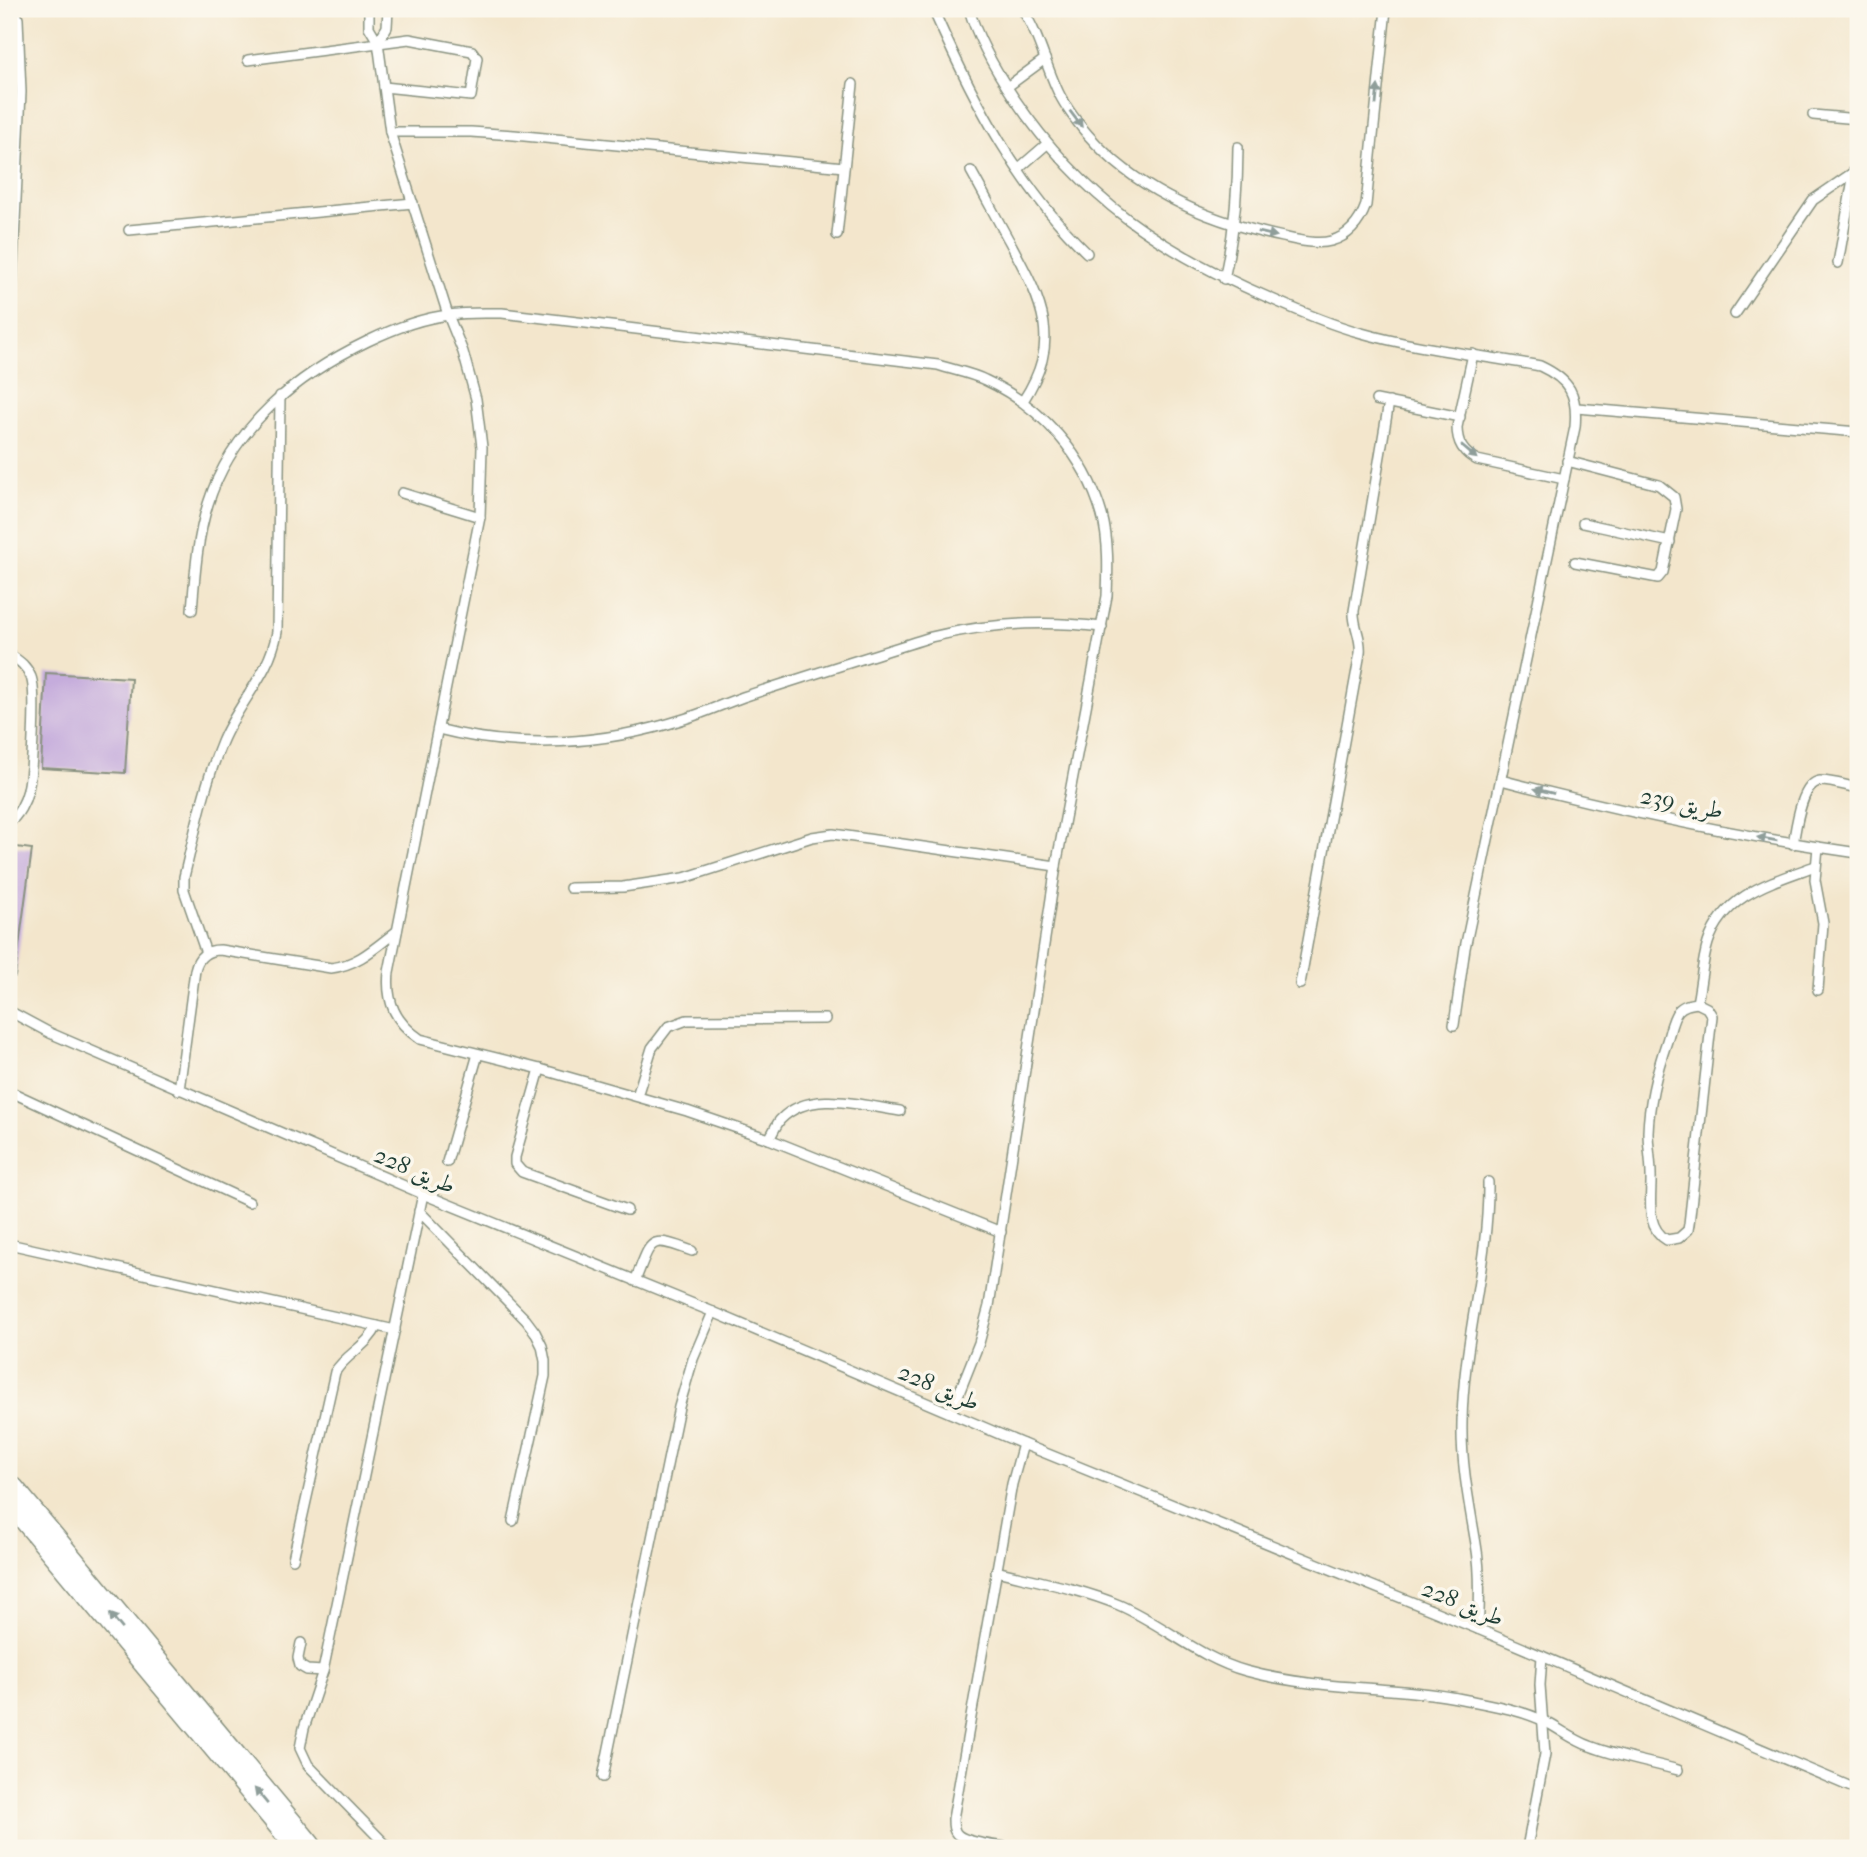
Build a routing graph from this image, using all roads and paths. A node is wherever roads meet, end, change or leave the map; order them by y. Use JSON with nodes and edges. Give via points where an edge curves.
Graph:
{"nodes":[{"id":1,"x":15,"y":9,"type":"edge"},
{"id":2,"x":22,"y":9,"type":"edge"},
{"id":3,"x":369,"y":9,"type":"edge"},
{"id":4,"x":388,"y":9,"type":"edge"},
{"id":5,"x":969,"y":9,"type":"edge"},
{"id":6,"x":1021,"y":9,"type":"edge"},
{"id":7,"x":1386,"y":9,"type":"edge"},
{"id":8,"x":936,"y":16,"type":"dead end"},
{"id":9,"x":18,"y":19,"type":"junction"},
{"id":10,"x":378,"y":42,"type":"junction"},
{"id":11,"x":1045,"y":59,"type":"junction"},
{"id":12,"x":248,"y":60,"type":"dead end"},
{"id":13,"x":853,"y":84,"type":"dead end"},
{"id":14,"x":384,"y":87,"type":"junction"},
{"id":15,"x":1007,"y":87,"type":"junction"},
{"id":16,"x":1813,"y":115,"type":"dead end"},
{"id":17,"x":1858,"y":119,"type":"edge"},
{"id":18,"x":390,"y":132,"type":"junction"},
{"id":19,"x":1047,"y":144,"type":"junction"},
{"id":20,"x":1238,"y":147,"type":"dead end"},
{"id":21,"x":1858,"y":151,"type":"edge"},
{"id":22,"x":844,"y":167,"type":"junction"},
{"id":23,"x":1018,"y":169,"type":"junction"},
{"id":24,"x":971,"y":171,"type":"dead end"},
{"id":25,"x":1854,"y":172,"type":"junction"},
{"id":26,"x":413,"y":203,"type":"junction"},
{"id":27,"x":1235,"y":225,"type":"junction"},
{"id":28,"x":129,"y":230,"type":"dead end"},
{"id":29,"x":837,"y":235,"type":"dead end"},
{"id":30,"x":1087,"y":253,"type":"dead end"},
{"id":31,"x":1838,"y":263,"type":"dead end"},
{"id":32,"x":1224,"y":279,"type":"junction"},
{"id":33,"x":1735,"y":314,"type":"dead end"},
{"id":34,"x":448,"y":315,"type":"junction"},
{"id":35,"x":9,"y":351,"type":"edge"},
{"id":36,"x":1473,"y":354,"type":"junction"},
{"id":37,"x":280,"y":396,"type":"junction"},
{"id":38,"x":1376,"y":400,"type":"dead end"},
{"id":39,"x":1023,"y":401,"type":"junction"},
{"id":40,"x":1389,"y":402,"type":"junction"},
{"id":41,"x":1577,"y":408,"type":"junction"},
{"id":42,"x":1460,"y":417,"type":"junction"},
{"id":43,"x":1858,"y":432,"type":"edge"},
{"id":44,"x":1567,"y":461,"type":"junction"},
{"id":45,"x":1564,"y":479,"type":"junction"},
{"id":46,"x":402,"y":493,"type":"dead end"},
{"id":47,"x":480,"y":517,"type":"junction"},
{"id":48,"x":1583,"y":523,"type":"dead end"},
{"id":49,"x":1670,"y":542,"type":"junction"},
{"id":50,"x":1575,"y":562,"type":"dead end"},
{"id":51,"x":192,"y":610,"type":"dead end"},
{"id":52,"x":1102,"y":627,"type":"junction"},
{"id":53,"x":9,"y":654,"type":"edge"},
{"id":54,"x":438,"y":729,"type":"junction"},
{"id":55,"x":1501,"y":780,"type":"junction"},
{"id":56,"x":1858,"y":788,"type":"edge"},
{"id":57,"x":9,"y":822,"type":"edge"},
{"id":58,"x":1793,"y":844,"type":"junction"},
{"id":59,"x":1818,"y":847,"type":"junction"},
{"id":60,"x":1858,"y":853,"type":"edge"},
{"id":61,"x":1056,"y":866,"type":"junction"},
{"id":62,"x":1815,"y":866,"type":"junction"},
{"id":63,"x":570,"y":888,"type":"dead end"},
{"id":64,"x":397,"y":931,"type":"junction"},
{"id":65,"x":206,"y":953,"type":"junction"},
{"id":66,"x":1300,"y":984,"type":"dead end"},
{"id":67,"x":1818,"y":990,"type":"dead end"},
{"id":68,"x":1698,"y":1003,"type":"junction"},
{"id":69,"x":9,"y":1011,"type":"edge"},
{"id":70,"x":825,"y":1019,"type":"dead end"},
{"id":71,"x":1454,"y":1025,"type":"dead end"},
{"id":72,"x":478,"y":1054,"type":"junction"},
{"id":73,"x":540,"y":1069,"type":"junction"},
{"id":74,"x":179,"y":1090,"type":"junction"},
{"id":75,"x":9,"y":1091,"type":"edge"},
{"id":76,"x":637,"y":1096,"type":"junction"},
{"id":77,"x":900,"y":1111,"type":"dead end"},
{"id":78,"x":769,"y":1139,"type":"junction"},
{"id":79,"x":447,"y":1162,"type":"dead end"},
{"id":80,"x":1488,"y":1182,"type":"dead end"},
{"id":81,"x":422,"y":1194,"type":"junction"},
{"id":82,"x":249,"y":1202,"type":"dead end"},
{"id":83,"x":628,"y":1210,"type":"dead end"},
{"id":84,"x":419,"y":1211,"type":"junction"},
{"id":85,"x":1002,"y":1232,"type":"junction"},
{"id":86,"x":9,"y":1244,"type":"edge"},
{"id":87,"x":691,"y":1251,"type":"dead end"},
{"id":88,"x":635,"y":1280,"type":"junction"},
{"id":89,"x":713,"y":1312,"type":"junction"},
{"id":90,"x":377,"y":1326,"type":"junction"},
{"id":91,"x":395,"y":1330,"type":"junction"},
{"id":92,"x":951,"y":1412,"type":"junction"},
{"id":93,"x":1023,"y":1444,"type":"junction"},
{"id":94,"x":9,"y":1492,"type":"edge"},
{"id":95,"x":513,"y":1521,"type":"dead end"},
{"id":96,"x":293,"y":1559,"type":"dead end"},
{"id":97,"x":996,"y":1571,"type":"junction"},
{"id":98,"x":1478,"y":1629,"type":"junction"},
{"id":99,"x":301,"y":1643,"type":"dead end"},
{"id":100,"x":1542,"y":1656,"type":"junction"},
{"id":101,"x":323,"y":1671,"type":"junction"},
{"id":102,"x":1858,"y":1678,"type":"edge"},
{"id":103,"x":1858,"y":1717,"type":"edge"},
{"id":104,"x":1544,"y":1721,"type":"junction"},
{"id":105,"x":1678,"y":1770,"type":"dead end"},
{"id":106,"x":603,"y":1777,"type":"dead end"},
{"id":107,"x":1858,"y":1790,"type":"edge"},
{"id":108,"x":305,"y":1848,"type":"edge"},
{"id":109,"x":389,"y":1848,"type":"edge"},
{"id":110,"x":1011,"y":1848,"type":"edge"},
{"id":111,"x":1527,"y":1848,"type":"edge"}],
"edges":[{"from":1,"to":9,"type":"lane"},
{"from":2,"to":9,"type":"lane"},
{"from":3,"to":10,"type":"lane","via":[[369,27]]},
{"from":4,"to":10,"type":"lane","via":[[387,27]]},
{"from":5,"to":15,"type":"lane"},
{"from":6,"to":11,"type":"lane"},
{"from":27,"to":7,"type":"lane","one_way":true,"via":[[1323,243],[1356,226],[1366,205]]},
{"from":8,"to":23,"type":"lane","via":[[976,100]]},
{"from":9,"to":35,"type":"lane","via":[[21,92]]},
{"from":10,"to":12,"type":"lane"},
{"from":10,"to":14,"type":"lane"},
{"from":10,"to":14,"type":"lane","via":[[409,39],[472,51],[477,58],[471,96]]},
{"from":11,"to":15,"type":"lane"},
{"from":11,"to":27,"type":"lane","one_way":true,"via":[[1070,111],[1107,155],[1150,187]]},
{"from":13,"to":22,"type":"lane"},
{"from":14,"to":18,"type":"lane"},
{"from":15,"to":19,"type":"lane"},
{"from":16,"to":17,"type":"lane"},
{"from":18,"to":22,"type":"lane","via":[[503,134]]},
{"from":18,"to":26,"type":"lane"},
{"from":19,"to":23,"type":"lane"},
{"from":19,"to":32,"type":"lane","via":[[1124,217]]},
{"from":20,"to":27,"type":"lane"},
{"from":21,"to":25,"type":"lane"},
{"from":22,"to":29,"type":"lane"},
{"from":23,"to":30,"type":"lane","via":[[1045,209]]},
{"from":24,"to":39,"type":"lane","via":[[1032,282],[1044,316],[1042,361]]},
{"from":25,"to":31,"type":"lane"},
{"from":25,"to":33,"type":"lane","via":[[1813,200]]},
{"from":26,"to":28,"type":"lane"},
{"from":26,"to":34,"type":"lane"},
{"from":27,"to":32,"type":"lane"},
{"from":32,"to":36,"type":"lane","via":[[1356,332]]},
{"from":34,"to":37,"type":"lane","via":[[397,328],[351,349]]},
{"from":34,"to":39,"type":"lane","via":[[502,313],[938,365],[983,379]]},
{"from":34,"to":47,"type":"lane","via":[[476,399],[482,447]]},
{"from":36,"to":41,"type":"lane","via":[[1540,366],[1558,374]]},
{"from":36,"to":42,"type":"lane"},
{"from":37,"to":51,"type":"lane","via":[[250,427],[226,463],[209,502],[198,544]]},
{"from":37,"to":65,"type":"lane","via":[[275,647],[222,741],[184,877],[184,890]]},
{"from":38,"to":40,"type":"lane"},
{"from":39,"to":52,"type":"lane","via":[[1058,433],[1085,472],[1102,515],[1109,561]]},
{"from":40,"to":42,"type":"lane"},
{"from":40,"to":66,"type":"lane","via":[[1354,611],[1360,653]]},
{"from":41,"to":43,"type":"lane"},
{"from":41,"to":44,"type":"lane"},
{"from":42,"to":45,"type":"lane","one_way":true,"via":[[1458,440],[1471,457]]},
{"from":44,"to":45,"type":"lane"},
{"from":44,"to":49,"type":"lane","via":[[1665,488],[1676,503]]},
{"from":45,"to":55,"type":"lane"},
{"from":46,"to":47,"type":"lane"},
{"from":47,"to":54,"type":"lane"},
{"from":48,"to":49,"type":"lane"},
{"from":49,"to":50,"type":"lane","via":[[1658,578]]},
{"from":52,"to":54,"type":"lane","via":[[1016,623],[958,630],[682,720],[620,735],[519,743]]},
{"from":52,"to":61,"type":"lane"},
{"from":53,"to":57,"type":"lane","via":[[23,663],[34,694],[28,790]]},
{"from":54,"to":64,"type":"lane"},
{"from":58,"to":55,"type":"lane","name":"طريق 239","one_way":true,"via":[[1597,805]]},
{"from":55,"to":71,"type":"lane","via":[[1465,948]]},
{"from":56,"to":58,"type":"lane","via":[[1821,781],[1811,785]]},
{"from":58,"to":59,"type":"lane","name":"طريق 239"},
{"from":59,"to":60,"type":"lane","name":"طريق 239"},
{"from":59,"to":62,"type":"lane"},
{"from":61,"to":63,"type":"lane","via":[[833,834],[684,878],[623,887]]},
{"from":61,"to":85,"type":"lane"},
{"from":62,"to":67,"type":"lane","via":[[1823,923]]},
{"from":62,"to":68,"type":"lane","via":[[1754,889],[1723,915],[1708,944]]},
{"from":64,"to":65,"type":"lane","via":[[345,967],[220,950]]},
{"from":64,"to":72,"type":"lane","via":[[387,988],[397,1018],[420,1040]]},
{"from":65,"to":74,"type":"lane","via":[[195,970]]},
{"from":68,"to":68,"type":"lane","via":[[1687,1004],[1674,1019],[1650,1110],[1650,1209],[1657,1232],[1667,1240],[1685,1235],[1691,1210],[1712,1016]]},
{"from":69,"to":74,"type":"lane","name":"طريق 228","via":[[50,1034]]},
{"from":70,"to":76,"type":"lane","via":[[687,1020],[668,1027],[652,1048]]},
{"from":72,"to":73,"type":"lane"},
{"from":72,"to":79,"type":"lane"},
{"from":73,"to":76,"type":"lane"},
{"from":73,"to":83,"type":"lane","via":[[516,1164],[522,1172]]},
{"from":74,"to":81,"type":"lane","name":"طريق 228"},
{"from":75,"to":82,"type":"lane"},
{"from":76,"to":78,"type":"lane"},
{"from":77,"to":78,"type":"lane","via":[[817,1102],[780,1120]]},
{"from":78,"to":85,"type":"lane"},
{"from":80,"to":98,"type":"lane","via":[[1487,1233],[1462,1421],[1465,1484],[1480,1574]]},
{"from":81,"to":84,"type":"lane"},
{"from":81,"to":88,"type":"lane","name":"طريق 228"},
{"from":84,"to":91,"type":"lane"},
{"from":84,"to":95,"type":"lane","via":[[526,1320],[542,1346],[543,1391]]},
{"from":85,"to":92,"type":"lane","via":[[986,1319]]},
{"from":86,"to":90,"type":"lane"},
{"from":87,"to":88,"type":"lane","via":[[657,1241],[649,1248]]},
{"from":88,"to":89,"type":"lane","name":"طريق 228"},
{"from":89,"to":92,"type":"lane","name":"طريق 228"},
{"from":89,"to":106,"type":"lane","via":[[679,1407]]},
{"from":90,"to":91,"type":"lane"},
{"from":90,"to":96,"type":"lane","via":[[335,1372]]},
{"from":91,"to":101,"type":"lane"},
{"from":92,"to":93,"type":"lane","name":"طريق 228"},
{"from":93,"to":97,"type":"lane"},
{"from":93,"to":98,"type":"lane","name":"طريق 228"},
{"from":108,"to":94,"type":"highway","one_way":true},
{"from":97,"to":104,"type":"lane","via":[[1119,1605],[1203,1654],[1244,1671],[1290,1681],[1465,1699]]},
{"from":97,"to":110,"type":"lane","via":[[953,1828],[965,1839]]},
{"from":98,"to":100,"type":"lane","name":"طريق 228"},
{"from":99,"to":101,"type":"lane","via":[[300,1666]]},
{"from":100,"to":104,"type":"lane"},
{"from":100,"to":107,"type":"lane","name":"طريق 228"},
{"from":101,"to":109,"type":"lane","via":[[300,1748],[308,1765]]},
{"from":102,"to":103,"type":"lane","via":[[1854,1697]]},
{"from":104,"to":105,"type":"lane","via":[[1592,1747]]},
{"from":104,"to":111,"type":"lane","via":[[1543,1771]]}]}
